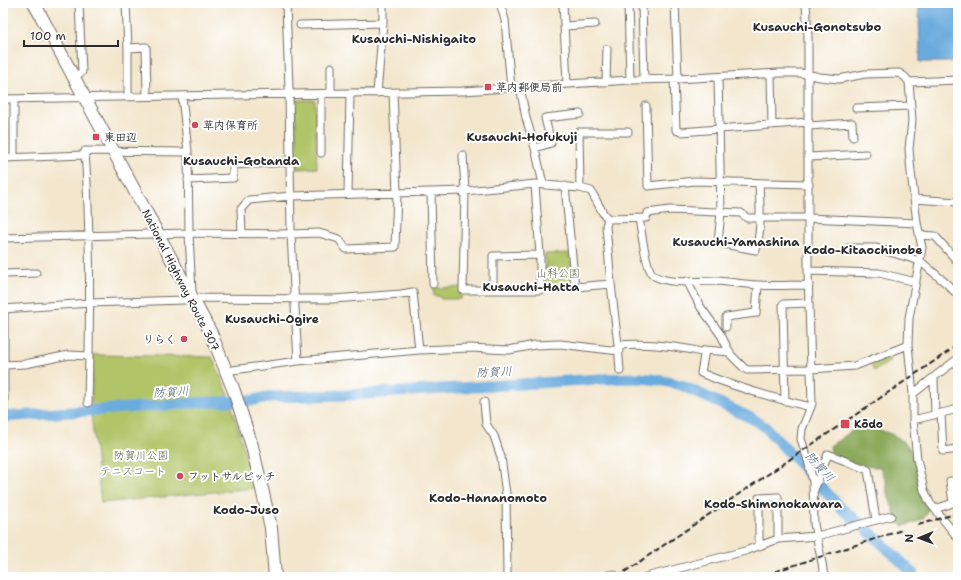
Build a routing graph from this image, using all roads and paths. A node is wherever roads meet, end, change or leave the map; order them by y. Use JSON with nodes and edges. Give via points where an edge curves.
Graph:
{"nodes":[{"id":1,"x":34,"y":3,"type":"edge"},
{"id":2,"x":79,"y":3,"type":"edge"},
{"id":3,"x":126,"y":3,"type":"edge"},
{"id":4,"x":286,"y":3,"type":"edge"},
{"id":5,"x":383,"y":3,"type":"edge"},
{"id":6,"x":500,"y":3,"type":"edge"},
{"id":7,"x":563,"y":3,"type":"edge"},
{"id":8,"x":628,"y":3,"type":"edge"},
{"id":9,"x":642,"y":3,"type":"edge"},
{"id":10,"x":675,"y":3,"type":"edge"},
{"id":11,"x":806,"y":3,"type":"edge"},
{"id":12,"x":383,"y":23,"type":"junction"},
{"id":13,"x":595,"y":24,"type":"dead end"},
{"id":14,"x":300,"y":25,"type":"dead end"},
{"id":15,"x":565,"y":26,"type":"junction"},
{"id":16,"x":128,"y":48,"type":"junction"},
{"id":17,"x":607,"y":49,"type":"dead end"},
{"id":18,"x":331,"y":67,"type":"dead end"},
{"id":19,"x":771,"y":74,"type":"junction"},
{"id":20,"x":809,"y":75,"type":"junction"},
{"id":21,"x":74,"y":77,"type":"junction"},
{"id":22,"x":718,"y":77,"type":"junction"},
{"id":23,"x":676,"y":79,"type":"junction"},
{"id":24,"x":630,"y":80,"type":"junction"},
{"id":25,"x":644,"y":80,"type":"junction"},
{"id":26,"x":958,"y":80,"type":"edge"},
{"id":27,"x":606,"y":82,"type":"junction"},
{"id":28,"x":909,"y":82,"type":"junction"},
{"id":29,"x":567,"y":84,"type":"junction"},
{"id":30,"x":520,"y":87,"type":"junction"},
{"id":31,"x":511,"y":88,"type":"junction"},
{"id":32,"x":331,"y":93,"type":"junction"},
{"id":33,"x":377,"y":93,"type":"junction"},
{"id":34,"x":393,"y":93,"type":"junction"},
{"id":35,"x":321,"y":94,"type":"junction"},
{"id":36,"x":350,"y":94,"type":"junction"},
{"id":37,"x":289,"y":95,"type":"junction"},
{"id":38,"x":147,"y":96,"type":"junction"},
{"id":39,"x":182,"y":96,"type":"junction"},
{"id":40,"x":128,"y":97,"type":"junction"},
{"id":41,"x":85,"y":98,"type":"junction"},
{"id":42,"x":3,"y":99,"type":"edge"},
{"id":43,"x":14,"y":100,"type":"junction"},
{"id":44,"x":646,"y":106,"type":"dead end"},
{"id":45,"x":911,"y":106,"type":"junction"},
{"id":46,"x":856,"y":108,"type":"dead end"},
{"id":47,"x":580,"y":114,"type":"dead end"},
{"id":48,"x":809,"y":124,"type":"junction"},
{"id":49,"x":772,"y":125,"type":"junction"},
{"id":50,"x":720,"y":129,"type":"junction"},
{"id":51,"x":628,"y":132,"type":"dead end"},
{"id":52,"x":853,"y":137,"type":"dead end"},
{"id":53,"x":535,"y":148,"type":"junction"},
{"id":54,"x":114,"y":152,"type":"junction"},
{"id":55,"x":188,"y":152,"type":"junction"},
{"id":56,"x":321,"y":152,"type":"dead end"},
{"id":57,"x":866,"y":154,"type":"dead end"},
{"id":58,"x":85,"y":155,"type":"junction"},
{"id":59,"x":463,"y":155,"type":"dead end"},
{"id":60,"x":14,"y":157,"type":"junction"},
{"id":61,"x":809,"y":157,"type":"junction"},
{"id":62,"x":3,"y":158,"type":"edge"},
{"id":63,"x":290,"y":162,"type":"junction"},
{"id":64,"x":188,"y":180,"type":"junction"},
{"id":65,"x":720,"y":182,"type":"junction"},
{"id":66,"x":759,"y":183,"type":"junction"},
{"id":67,"x":535,"y":184,"type":"junction"},
{"id":68,"x":543,"y":184,"type":"junction"},
{"id":69,"x":809,"y":184,"type":"junction"},
{"id":70,"x":565,"y":186,"type":"junction"},
{"id":71,"x":580,"y":188,"type":"junction"},
{"id":72,"x":465,"y":191,"type":"junction"},
{"id":73,"x":431,"y":192,"type":"junction"},
{"id":74,"x":397,"y":193,"type":"junction"},
{"id":75,"x":348,"y":194,"type":"junction"},
{"id":76,"x":291,"y":196,"type":"junction"},
{"id":77,"x":914,"y":199,"type":"junction"},
{"id":78,"x":958,"y":202,"type":"edge"},
{"id":79,"x":721,"y":212,"type":"junction"},
{"id":80,"x":761,"y":218,"type":"junction"},
{"id":81,"x":809,"y":218,"type":"junction"},
{"id":82,"x":608,"y":219,"type":"junction"},
{"id":83,"x":639,"y":219,"type":"junction"},
{"id":84,"x":917,"y":223,"type":"junction"},
{"id":85,"x":189,"y":233,"type":"junction"},
{"id":86,"x":242,"y":233,"type":"junction"},
{"id":87,"x":158,"y":234,"type":"junction"},
{"id":88,"x":291,"y":234,"type":"junction"},
{"id":89,"x":89,"y":235,"type":"junction"},
{"id":90,"x":919,"y":235,"type":"junction"},
{"id":91,"x":3,"y":238,"type":"edge"},
{"id":92,"x":848,"y":248,"type":"dead end"},
{"id":93,"x":958,"y":251,"type":"edge"},
{"id":94,"x":950,"y":254,"type":"junction"},
{"id":95,"x":540,"y":255,"type":"junction"},
{"id":96,"x":920,"y":261,"type":"junction"},
{"id":97,"x":958,"y":262,"type":"edge"},
{"id":98,"x":808,"y":270,"type":"junction"},
{"id":99,"x":36,"y":273,"type":"dead end"},
{"id":100,"x":3,"y":274,"type":"edge"},
{"id":101,"x":687,"y":282,"type":"junction"},
{"id":102,"x":916,"y":282,"type":"junction"},
{"id":103,"x":433,"y":284,"type":"dead end"},
{"id":104,"x":611,"y":284,"type":"junction"},
{"id":105,"x":758,"y":285,"type":"junction"},
{"id":106,"x":809,"y":285,"type":"junction"},
{"id":107,"x":493,"y":290,"type":"junction"},
{"id":108,"x":958,"y":295,"type":"edge"},
{"id":109,"x":192,"y":298,"type":"junction"},
{"id":110,"x":295,"y":298,"type":"junction"},
{"id":111,"x":809,"y":303,"type":"junction"},
{"id":112,"x":90,"y":304,"type":"junction"},
{"id":113,"x":3,"y":309,"type":"edge"},
{"id":114,"x":726,"y":327,"type":"dead end"},
{"id":115,"x":908,"y":345,"type":"junction"},
{"id":116,"x":619,"y":348,"type":"junction"},
{"id":117,"x":419,"y":350,"type":"junction"},
{"id":118,"x":730,"y":352,"type":"junction"},
{"id":119,"x":705,"y":353,"type":"junction"},
{"id":120,"x":89,"y":356,"type":"junction"},
{"id":121,"x":958,"y":359,"type":"edge"},
{"id":122,"x":298,"y":361,"type":"junction"},
{"id":123,"x":4,"y":365,"type":"edge"},
{"id":124,"x":234,"y":370,"type":"dead end"},
{"id":125,"x":785,"y":370,"type":"junction"},
{"id":126,"x":810,"y":370,"type":"junction"},
{"id":127,"x":620,"y":371,"type":"dead end"},
{"id":128,"x":934,"y":379,"type":"junction"},
{"id":129,"x":3,"y":383,"type":"edge"},
{"id":130,"x":913,"y":394,"type":"junction"},
{"id":131,"x":785,"y":401,"type":"junction"},
{"id":132,"x":484,"y":402,"type":"dead end"},
{"id":133,"x":88,"y":403,"type":"dead end"},
{"id":134,"x":811,"y":407,"type":"junction"},
{"id":135,"x":958,"y":409,"type":"edge"},
{"id":136,"x":3,"y":412,"type":"edge"},
{"id":137,"x":938,"y":414,"type":"junction"},
{"id":138,"x":912,"y":420,"type":"junction"},
{"id":139,"x":958,"y":449,"type":"edge"},
{"id":140,"x":958,"y":480,"type":"edge"},
{"id":141,"x":813,"y":493,"type":"junction"},
{"id":142,"x":935,"y":509,"type":"junction"},
{"id":143,"x":891,"y":516,"type":"dead end"},
{"id":144,"x":876,"y":520,"type":"junction"},
{"id":145,"x":817,"y":536,"type":"junction"},
{"id":146,"x":958,"y":538,"type":"edge"},
{"id":147,"x":778,"y":539,"type":"junction"},
{"id":148,"x":758,"y":546,"type":"junction"},
{"id":149,"x":275,"y":577,"type":"edge"},
{"id":150,"x":507,"y":577,"type":"edge"},
{"id":151,"x":604,"y":577,"type":"edge"},
{"id":152,"x":617,"y":577,"type":"edge"},
{"id":153,"x":646,"y":577,"type":"edge"},
{"id":154,"x":824,"y":577,"type":"edge"}],
"edges":[{"from":1,"to":21,"type":"highway","name":"National Highway Route 307"},
{"from":2,"to":21,"type":"street","via":[[82,72]]},
{"from":3,"to":16,"type":"street"},
{"from":4,"to":37,"type":"street"},
{"from":5,"to":12,"type":"street"},
{"from":6,"to":31,"type":"street","via":[[505,20]]},
{"from":7,"to":15,"type":"street"},
{"from":8,"to":24,"type":"street"},
{"from":9,"to":25,"type":"street"},
{"from":10,"to":23,"type":"street"},
{"from":11,"to":20,"type":"street"},
{"from":12,"to":14,"type":"street"},
{"from":12,"to":33,"type":"street"},
{"from":13,"to":15,"type":"street"},
{"from":15,"to":29,"type":"street"},
{"from":16,"to":38,"type":"street","via":[[146,47]]},
{"from":16,"to":40,"type":"street"},
{"from":17,"to":27,"type":"street"},
{"from":18,"to":32,"type":"street"},
{"from":19,"to":20,"type":"street"},
{"from":19,"to":22,"type":"street"},
{"from":19,"to":49,"type":"street"},
{"from":20,"to":28,"type":"street","via":[[839,79],[865,74],[899,73]]},
{"from":20,"to":48,"type":"street"},
{"from":21,"to":41,"type":"highway","name":"National Highway Route 307"},
{"from":22,"to":23,"type":"street"},
{"from":22,"to":50,"type":"street"},
{"from":23,"to":25,"type":"street"},
{"from":23,"to":50,"type":"street","via":[[676,130],[681,132]]},
{"from":24,"to":25,"type":"street"},
{"from":24,"to":27,"type":"street"},
{"from":26,"to":28,"type":"street"},
{"from":27,"to":29,"type":"street"},
{"from":28,"to":45,"type":"street"},
{"from":29,"to":30,"type":"street"},
{"from":30,"to":31,"type":"street"},
{"from":30,"to":53,"type":"street"},
{"from":31,"to":34,"type":"street"},
{"from":32,"to":35,"type":"street"},
{"from":32,"to":36,"type":"street"},
{"from":33,"to":34,"type":"street"},
{"from":33,"to":36,"type":"street"},
{"from":34,"to":74,"type":"street"},
{"from":35,"to":37,"type":"street"},
{"from":35,"to":56,"type":"street"},
{"from":36,"to":75,"type":"street"},
{"from":37,"to":39,"type":"street"},
{"from":37,"to":63,"type":"street"},
{"from":38,"to":39,"type":"street"},
{"from":38,"to":40,"type":"street"},
{"from":39,"to":55,"type":"street"},
{"from":40,"to":41,"type":"street"},
{"from":41,"to":43,"type":"street"},
{"from":41,"to":54,"type":"highway","name":"National Highway Route 307"},
{"from":42,"to":43,"type":"street"},
{"from":43,"to":60,"type":"street"},
{"from":44,"to":65,"type":"street","via":[[648,186],[695,181]]},
{"from":45,"to":46,"type":"street"},
{"from":45,"to":77,"type":"street","via":[[909,149]]},
{"from":47,"to":53,"type":"street","via":[[545,118],[551,142]]},
{"from":48,"to":49,"type":"street"},
{"from":48,"to":52,"type":"street","via":[[852,123]]},
{"from":48,"to":61,"type":"street"},
{"from":49,"to":50,"type":"street"},
{"from":50,"to":65,"type":"street"},
{"from":51,"to":71,"type":"street","via":[[579,132]]},
{"from":53,"to":68,"type":"street"},
{"from":54,"to":55,"type":"street"},
{"from":54,"to":58,"type":"street","via":[[85,151]]},
{"from":54,"to":87,"type":"highway","name":"National Highway Route 307"},
{"from":55,"to":64,"type":"street"},
{"from":57,"to":61,"type":"street"},
{"from":58,"to":60,"type":"street"},
{"from":58,"to":89,"type":"street"},
{"from":59,"to":72,"type":"street"},
{"from":60,"to":62,"type":"street"},
{"from":61,"to":69,"type":"street"},
{"from":63,"to":64,"type":"street","via":[[233,165],[234,178]]},
{"from":63,"to":76,"type":"street"},
{"from":64,"to":85,"type":"street"},
{"from":65,"to":66,"type":"street"},
{"from":65,"to":79,"type":"street"},
{"from":66,"to":69,"type":"street"},
{"from":66,"to":80,"type":"street"},
{"from":67,"to":68,"type":"street"},
{"from":67,"to":72,"type":"street"},
{"from":67,"to":95,"type":"street"},
{"from":68,"to":70,"type":"street"},
{"from":69,"to":81,"type":"street"},
{"from":70,"to":71,"type":"street"},
{"from":70,"to":104,"type":"street","via":[[575,287]]},
{"from":71,"to":82,"type":"street","via":[[591,191]]},
{"from":72,"to":73,"type":"street"},
{"from":72,"to":107,"type":"street","via":[[463,290]]},
{"from":73,"to":74,"type":"street"},
{"from":73,"to":103,"type":"street"},
{"from":74,"to":75,"type":"street"},
{"from":74,"to":88,"type":"street","via":[[395,247],[346,249],[339,239],[320,233]]},
{"from":75,"to":76,"type":"street"},
{"from":76,"to":86,"type":"street","via":[[249,200],[240,209]]},
{"from":76,"to":88,"type":"street"},
{"from":77,"to":78,"type":"street"},
{"from":77,"to":84,"type":"street"},
{"from":79,"to":80,"type":"street","via":[[741,213],[747,218]]},
{"from":79,"to":80,"type":"street","via":[[718,243],[756,250]]},
{"from":79,"to":83,"type":"street","via":[[670,210],[647,213],[646,218]]},
{"from":80,"to":81,"type":"street"},
{"from":81,"to":84,"type":"street"},
{"from":81,"to":98,"type":"street"},
{"from":82,"to":83,"type":"street"},
{"from":82,"to":104,"type":"street","via":[[606,226]]},
{"from":83,"to":101,"type":"street","via":[[653,275]]},
{"from":84,"to":90,"type":"street"},
{"from":85,"to":86,"type":"street"},
{"from":85,"to":87,"type":"street"},
{"from":85,"to":109,"type":"street"},
{"from":86,"to":88,"type":"street"},
{"from":87,"to":89,"type":"street"},
{"from":87,"to":109,"type":"highway","name":"National Highway Route 307"},
{"from":88,"to":110,"type":"street"},
{"from":89,"to":91,"type":"street"},
{"from":89,"to":112,"type":"street"},
{"from":90,"to":94,"type":"street","via":[[935,236]]},
{"from":90,"to":96,"type":"street","via":[[922,248]]},
{"from":92,"to":96,"type":"street","via":[[876,248]]},
{"from":93,"to":94,"type":"street"},
{"from":94,"to":97,"type":"street"},
{"from":95,"to":107,"type":"street","via":[[493,256]]},
{"from":95,"to":107,"type":"street","via":[[540,290]]},
{"from":96,"to":102,"type":"street"},
{"from":96,"to":108,"type":"street"},
{"from":98,"to":102,"type":"street","via":[[879,273]]},
{"from":98,"to":106,"type":"street"},
{"from":99,"to":100,"type":"street"},
{"from":101,"to":105,"type":"street","via":[[718,281]]},
{"from":101,"to":118,"type":"street"},
{"from":102,"to":115,"type":"street","via":[[908,318]]},
{"from":104,"to":116,"type":"street"},
{"from":105,"to":106,"type":"street"},
{"from":105,"to":114,"type":"street","via":[[756,313],[726,317]]},
{"from":106,"to":111,"type":"street"},
{"from":109,"to":110,"type":"street"},
{"from":109,"to":112,"type":"street"},
{"from":109,"to":149,"type":"highway","name":"National Highway Route 307","via":[[211,332],[242,412],[271,528]]},
{"from":110,"to":117,"type":"street","via":[[333,299],[413,292]]},
{"from":110,"to":122,"type":"street"},
{"from":111,"to":125,"type":"street","via":[[783,304]]},
{"from":111,"to":126,"type":"street"},
{"from":112,"to":113,"type":"street"},
{"from":112,"to":120,"type":"street"},
{"from":113,"to":123,"type":"street"},
{"from":115,"to":126,"type":"street","via":[[856,366]]},
{"from":115,"to":130,"type":"street"},
{"from":116,"to":117,"type":"street","via":[[560,344],[509,350]]},
{"from":116,"to":119,"type":"street","via":[[633,344],[656,345]]},
{"from":116,"to":127,"type":"street"},
{"from":117,"to":122,"type":"street"},
{"from":118,"to":119,"type":"street","via":[[706,350]]},
{"from":118,"to":125,"type":"street","via":[[747,370]]},
{"from":119,"to":131,"type":"street","via":[[701,373]]},
{"from":120,"to":123,"type":"street","via":[[69,355],[25,364]]},
{"from":120,"to":133,"type":"street"},
{"from":121,"to":128,"type":"street"},
{"from":122,"to":124,"type":"street"},
{"from":123,"to":129,"type":"street"},
{"from":125,"to":126,"type":"street"},
{"from":125,"to":131,"type":"street"},
{"from":126,"to":134,"type":"street"},
{"from":128,"to":130,"type":"street"},
{"from":128,"to":137,"type":"street"},
{"from":129,"to":136,"type":"street"},
{"from":130,"to":138,"type":"street"},
{"from":131,"to":134,"type":"street"},
{"from":132,"to":150,"type":"street","via":[[486,424],[494,436],[500,457],[506,494]]},
{"from":134,"to":141,"type":"street","via":[[802,429],[801,439],[811,470]]},
{"from":135,"to":137,"type":"street"},
{"from":137,"to":138,"type":"street"},
{"from":137,"to":139,"type":"street","via":[[942,451]]},
{"from":138,"to":142,"type":"street","via":[[924,490]]},
{"from":140,"to":142,"type":"street","via":[[950,481],[953,503]]},
{"from":141,"to":144,"type":"street","via":[[828,454],[868,470]]},
{"from":141,"to":145,"type":"street"},
{"from":142,"to":146,"type":"street"},
{"from":143,"to":144,"type":"street"},
{"from":144,"to":145,"type":"street"},
{"from":145,"to":147,"type":"street"},
{"from":145,"to":154,"type":"street"},
{"from":147,"to":148,"type":"street"},
{"from":147,"to":148,"type":"street","via":[[778,497],[758,498]]},
{"from":148,"to":153,"type":"street"},
{"from":151,"to":152,"type":"street","via":[[609,574]]}]}
